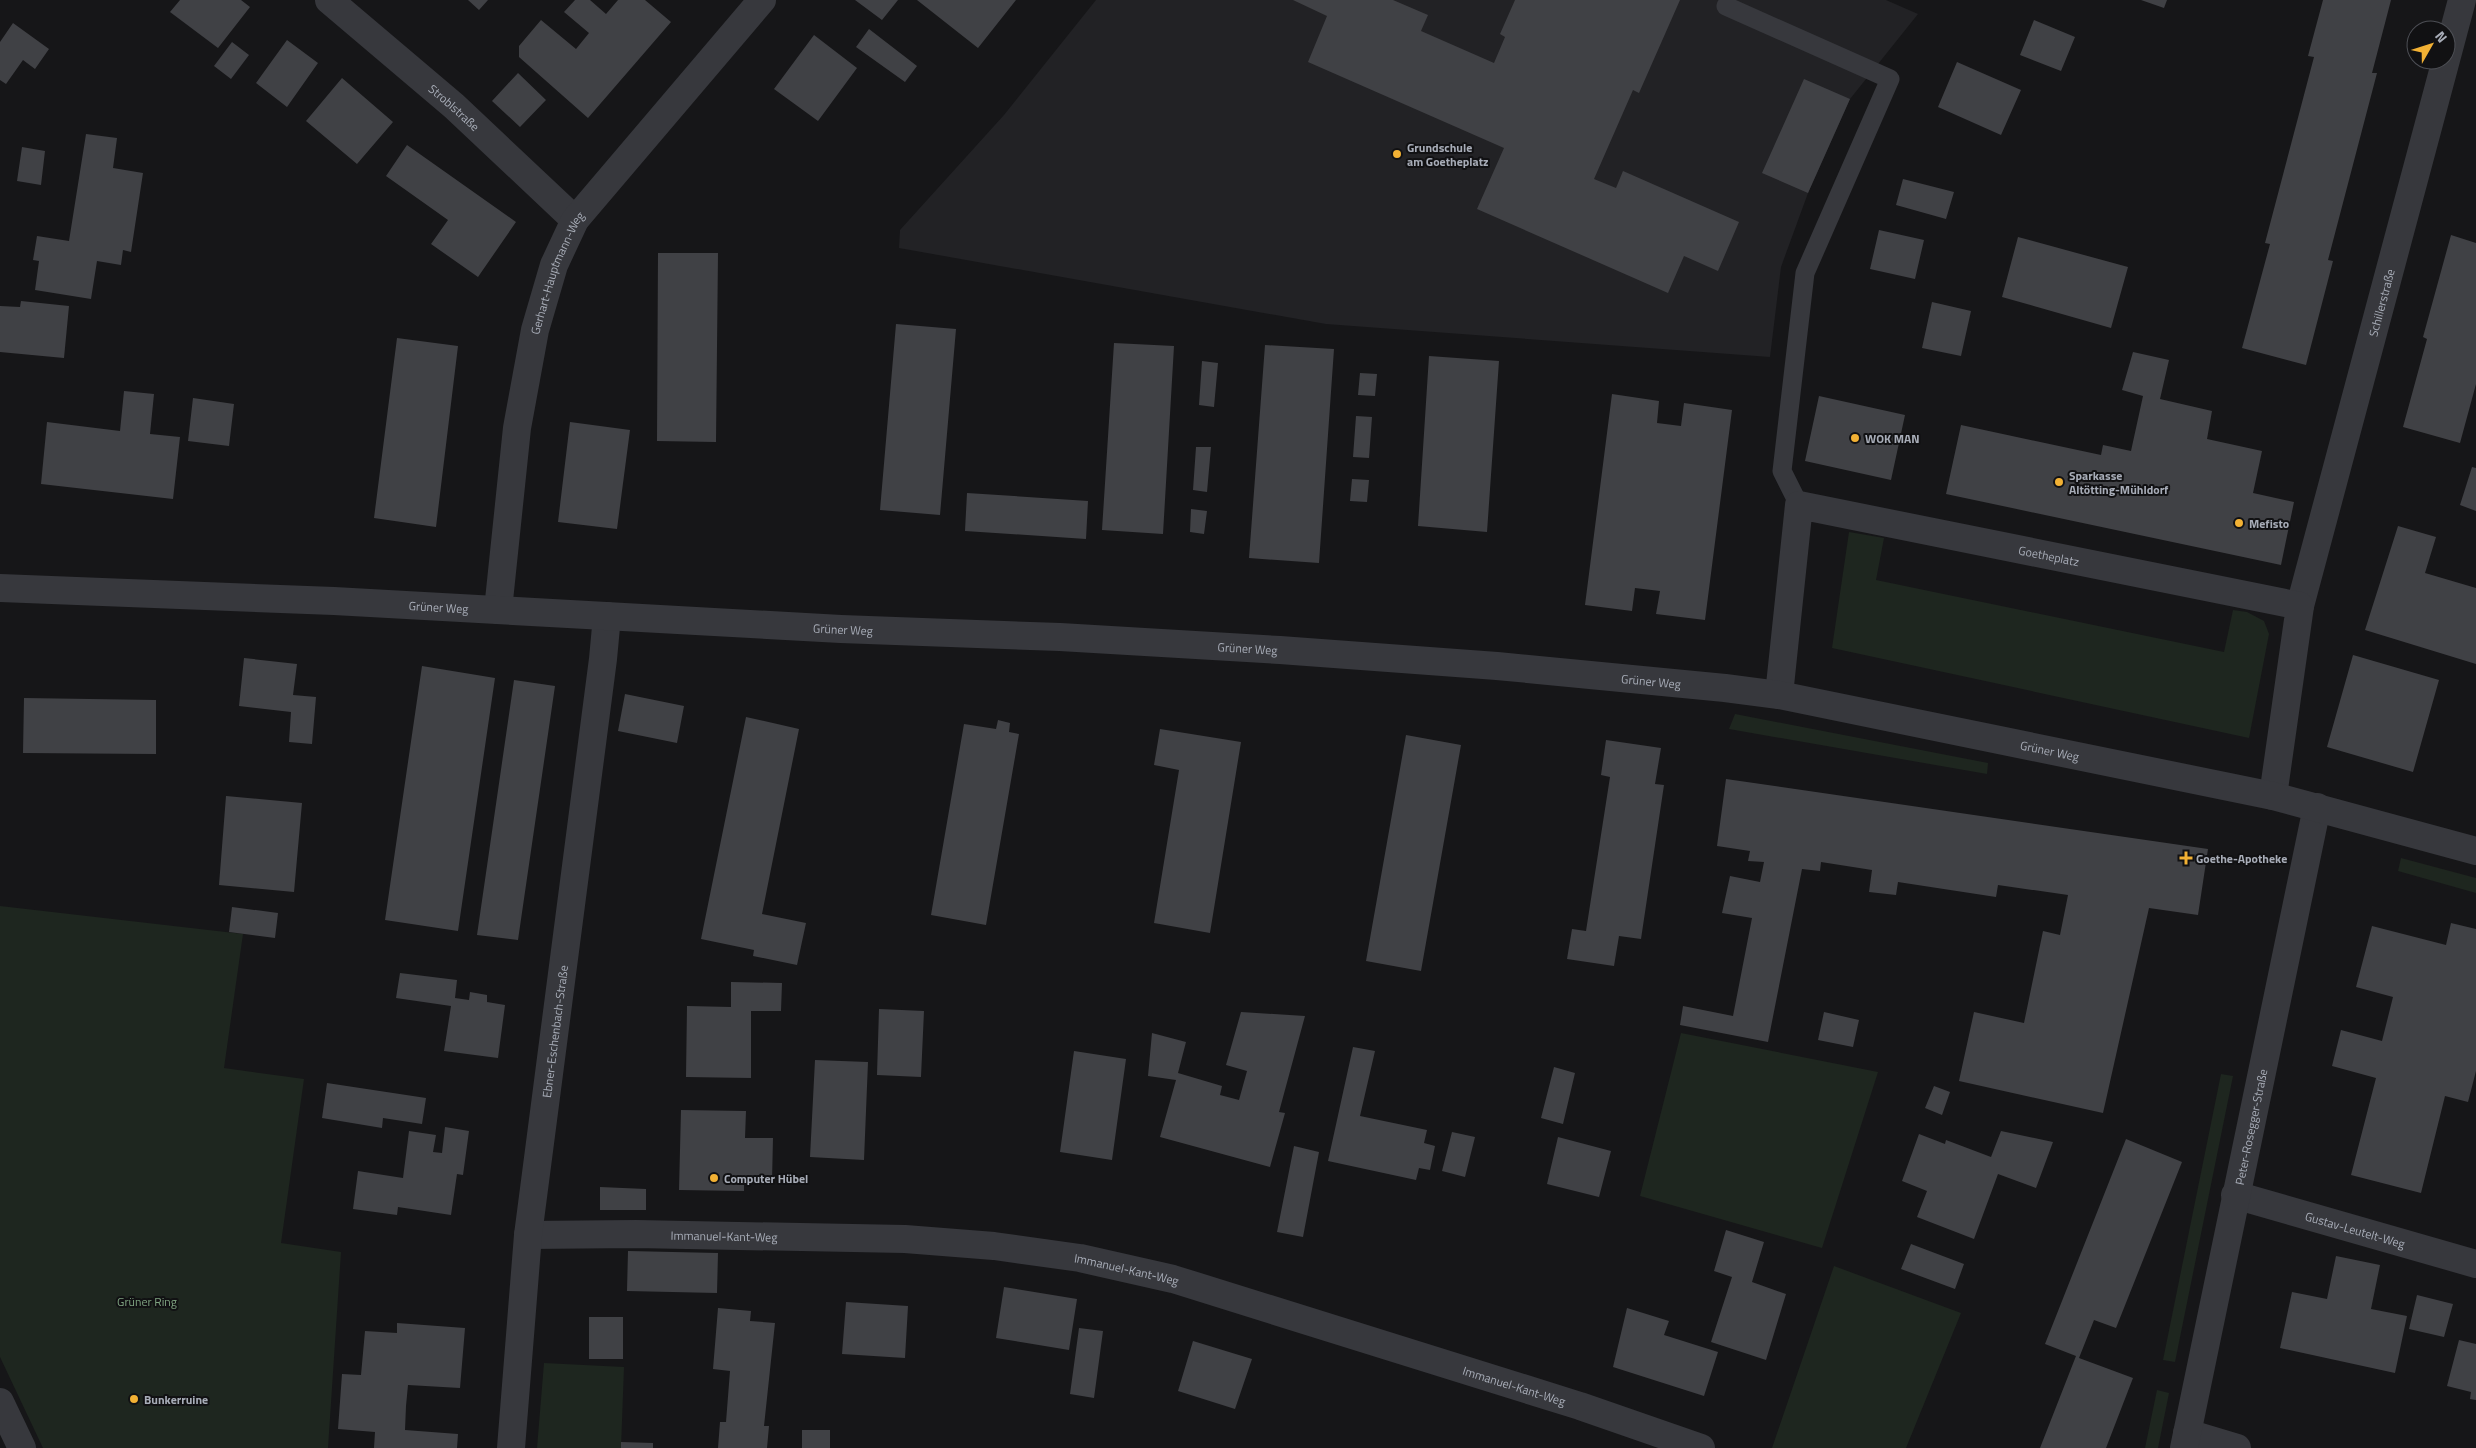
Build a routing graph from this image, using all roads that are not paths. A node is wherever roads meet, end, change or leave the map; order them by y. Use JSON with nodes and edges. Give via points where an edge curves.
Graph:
{"nodes":[{"id":1,"x":330,"y":0,"type":"edge"},
{"id":2,"x":762,"y":0,"type":"edge"},
{"id":3,"x":2462,"y":0,"type":"edge"},
{"id":4,"x":1726,"y":6,"type":"dead end"},
{"id":5,"x":575,"y":220,"type":"junction"},
{"id":6,"x":1799,"y":505,"type":"junction"},
{"id":7,"x":0,"y":588,"type":"edge"},
{"id":8,"x":2300,"y":606,"type":"junction"},
{"id":9,"x":498,"y":610,"type":"junction"},
{"id":10,"x":606,"y":616,"type":"junction"},
{"id":11,"x":1779,"y":695,"type":"junction"},
{"id":12,"x":2273,"y":796,"type":"junction"},
{"id":13,"x":2317,"y":807,"type":"junction"},
{"id":14,"x":2476,"y":851,"type":"edge"},
{"id":15,"x":2235,"y":1195,"type":"junction"},
{"id":16,"x":528,"y":1235,"type":"junction"},
{"id":17,"x":2476,"y":1264,"type":"edge"},
{"id":18,"x":0,"y":1402,"type":"edge"},
{"id":19,"x":2186,"y":1441,"type":"edge"},
{"id":20,"x":22,"y":1448,"type":"edge"},
{"id":21,"x":512,"y":1448,"type":"edge"},
{"id":22,"x":1701,"y":1448,"type":"edge"},
{"id":23,"x":2237,"y":1448,"type":"edge"}],
"edges":[{"from":1,"to":5,"type":"street","name":"Stroblstraße","via":[[454,106]]},
{"from":2,"to":5,"type":"street","name":"Gerhart-Hauptmann-Weg"},
{"from":3,"to":8,"type":"street","name":"Schillerstraße"},
{"from":4,"to":6,"type":"lane","via":[[1890,79],[1805,273],[1782,471]]},
{"from":5,"to":9,"type":"street","name":"Gerhart-Hauptmann-Weg","via":[[554,265],[535,330],[517,428]]},
{"from":6,"to":8,"type":"street","name":"Goetheplatz"},
{"from":6,"to":11,"type":"street"},
{"from":7,"to":9,"type":"street","name":"Grüner Weg"},
{"from":8,"to":12,"type":"street"},
{"from":9,"to":10,"type":"street","name":"Grüner Weg"},
{"from":10,"to":11,"type":"street","name":"Grüner Weg","via":[[1280,650],[1517,668]]},
{"from":10,"to":16,"type":"street","name":"Ebner-Eschenbach-Straße"},
{"from":11,"to":12,"type":"street","name":"Grüner Weg"},
{"from":12,"to":13,"type":"street","name":"Grüner Weg"},
{"from":13,"to":14,"type":"street","name":"Grüner Weg"},
{"from":13,"to":15,"type":"street","name":"Peter-Rosegger-Straße"},
{"from":15,"to":17,"type":"street","name":"Gustav-Leutelt-Weg"},
{"from":15,"to":19,"type":"street","name":"Peter-Rosegger-Straße"},
{"from":16,"to":21,"type":"street","name":"Ebner-Eschenbach-Straße"},
{"from":16,"to":22,"type":"street","name":"Immanuel-Kant-Weg","via":[[905,1239],[994,1246],[1080,1258],[1173,1279],[1580,1406]]},
{"from":18,"to":20,"type":"street"},
{"from":19,"to":23,"type":"street"}]}
